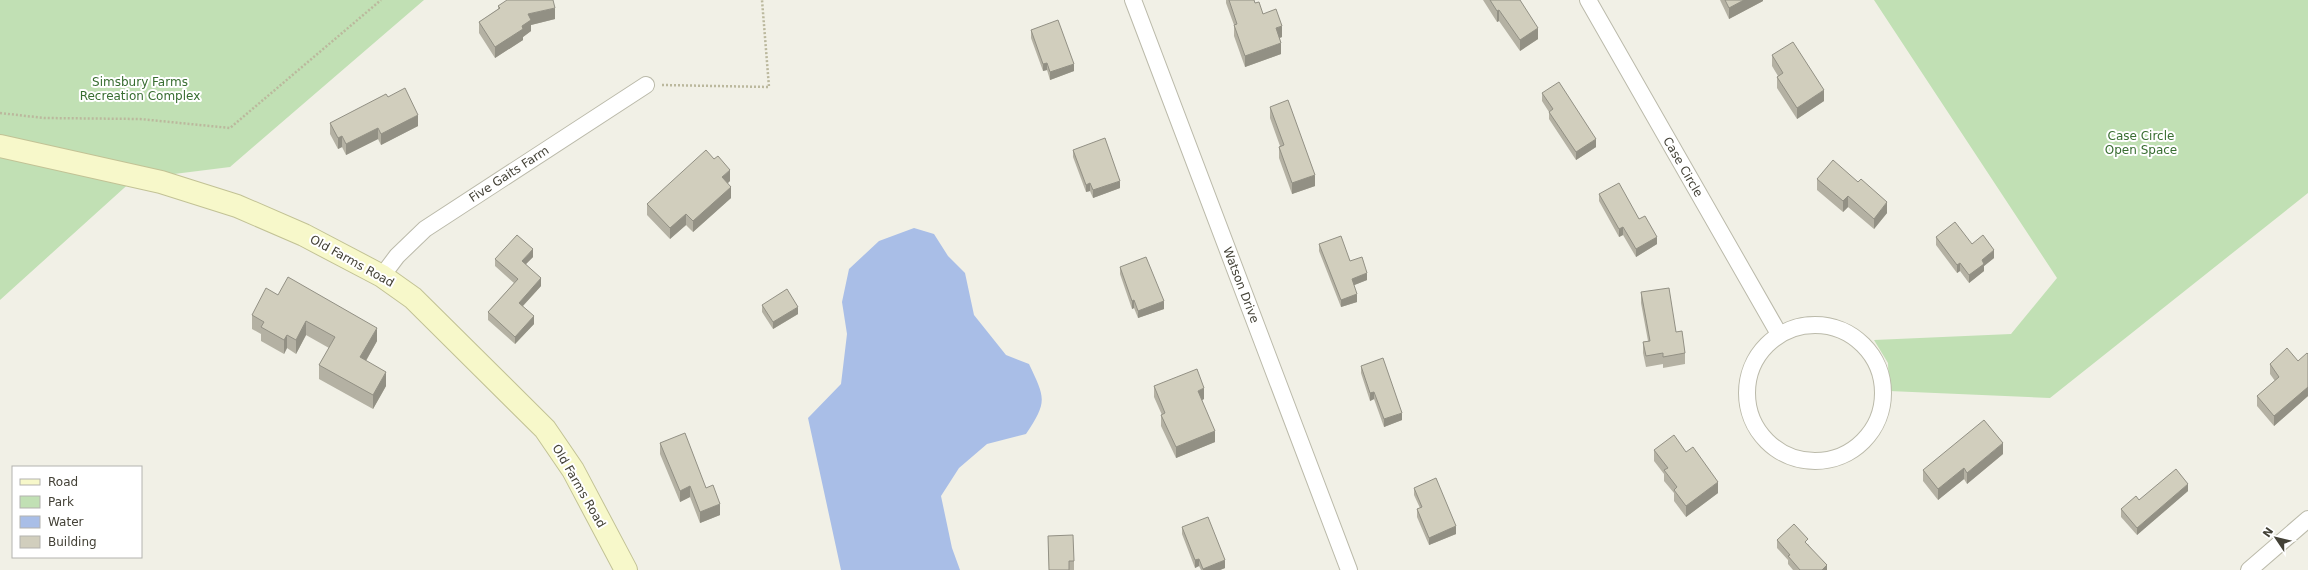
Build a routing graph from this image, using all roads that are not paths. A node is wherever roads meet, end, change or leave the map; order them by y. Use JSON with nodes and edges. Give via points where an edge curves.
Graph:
{"nodes":[{"id":1,"x":1133,"y":0,"type":"edge"},
{"id":2,"x":1588,"y":0,"type":"edge"},
{"id":3,"x":646,"y":85,"type":"road end"},
{"id":4,"x":0,"y":146,"type":"edge"},
{"id":5,"x":382,"y":276,"type":"junction"},
{"id":6,"x":1779,"y":334,"type":"junction"},
{"id":7,"x":2308,"y":519,"type":"edge"},
{"id":8,"x":626,"y":570,"type":"edge"},
{"id":9,"x":1349,"y":570,"type":"edge"},
{"id":10,"x":2249,"y":570,"type":"edge"}],
"edges":[{"from":1,"to":9,"type":"street","name":"Watson Drive"},
{"from":2,"to":6,"type":"street","name":"Case Circle"},
{"from":3,"to":5,"type":"street","name":"Five Gaits Farm","via":[[424,229],[397,256]]},
{"from":4,"to":5,"type":"street","name":"Old Farms Road","via":[[161,182],[237,206],[304,235]]},
{"from":5,"to":8,"type":"street","name":"Old Farms Road","via":[[413,298],[545,428],[573,470]]},
{"from":6,"to":6,"type":"street","via":[[1762,350],[1750,370],[1746,393],[1750,416],[1762,436],[1780,452],[1801,460],[1824,461],[1847,454],[1865,440],[1878,421],[1884,398],[1882,375],[1874,355],[1859,339],[1834,327],[1820,324],[1799,326]]},
{"from":7,"to":10,"type":"street"}]}
